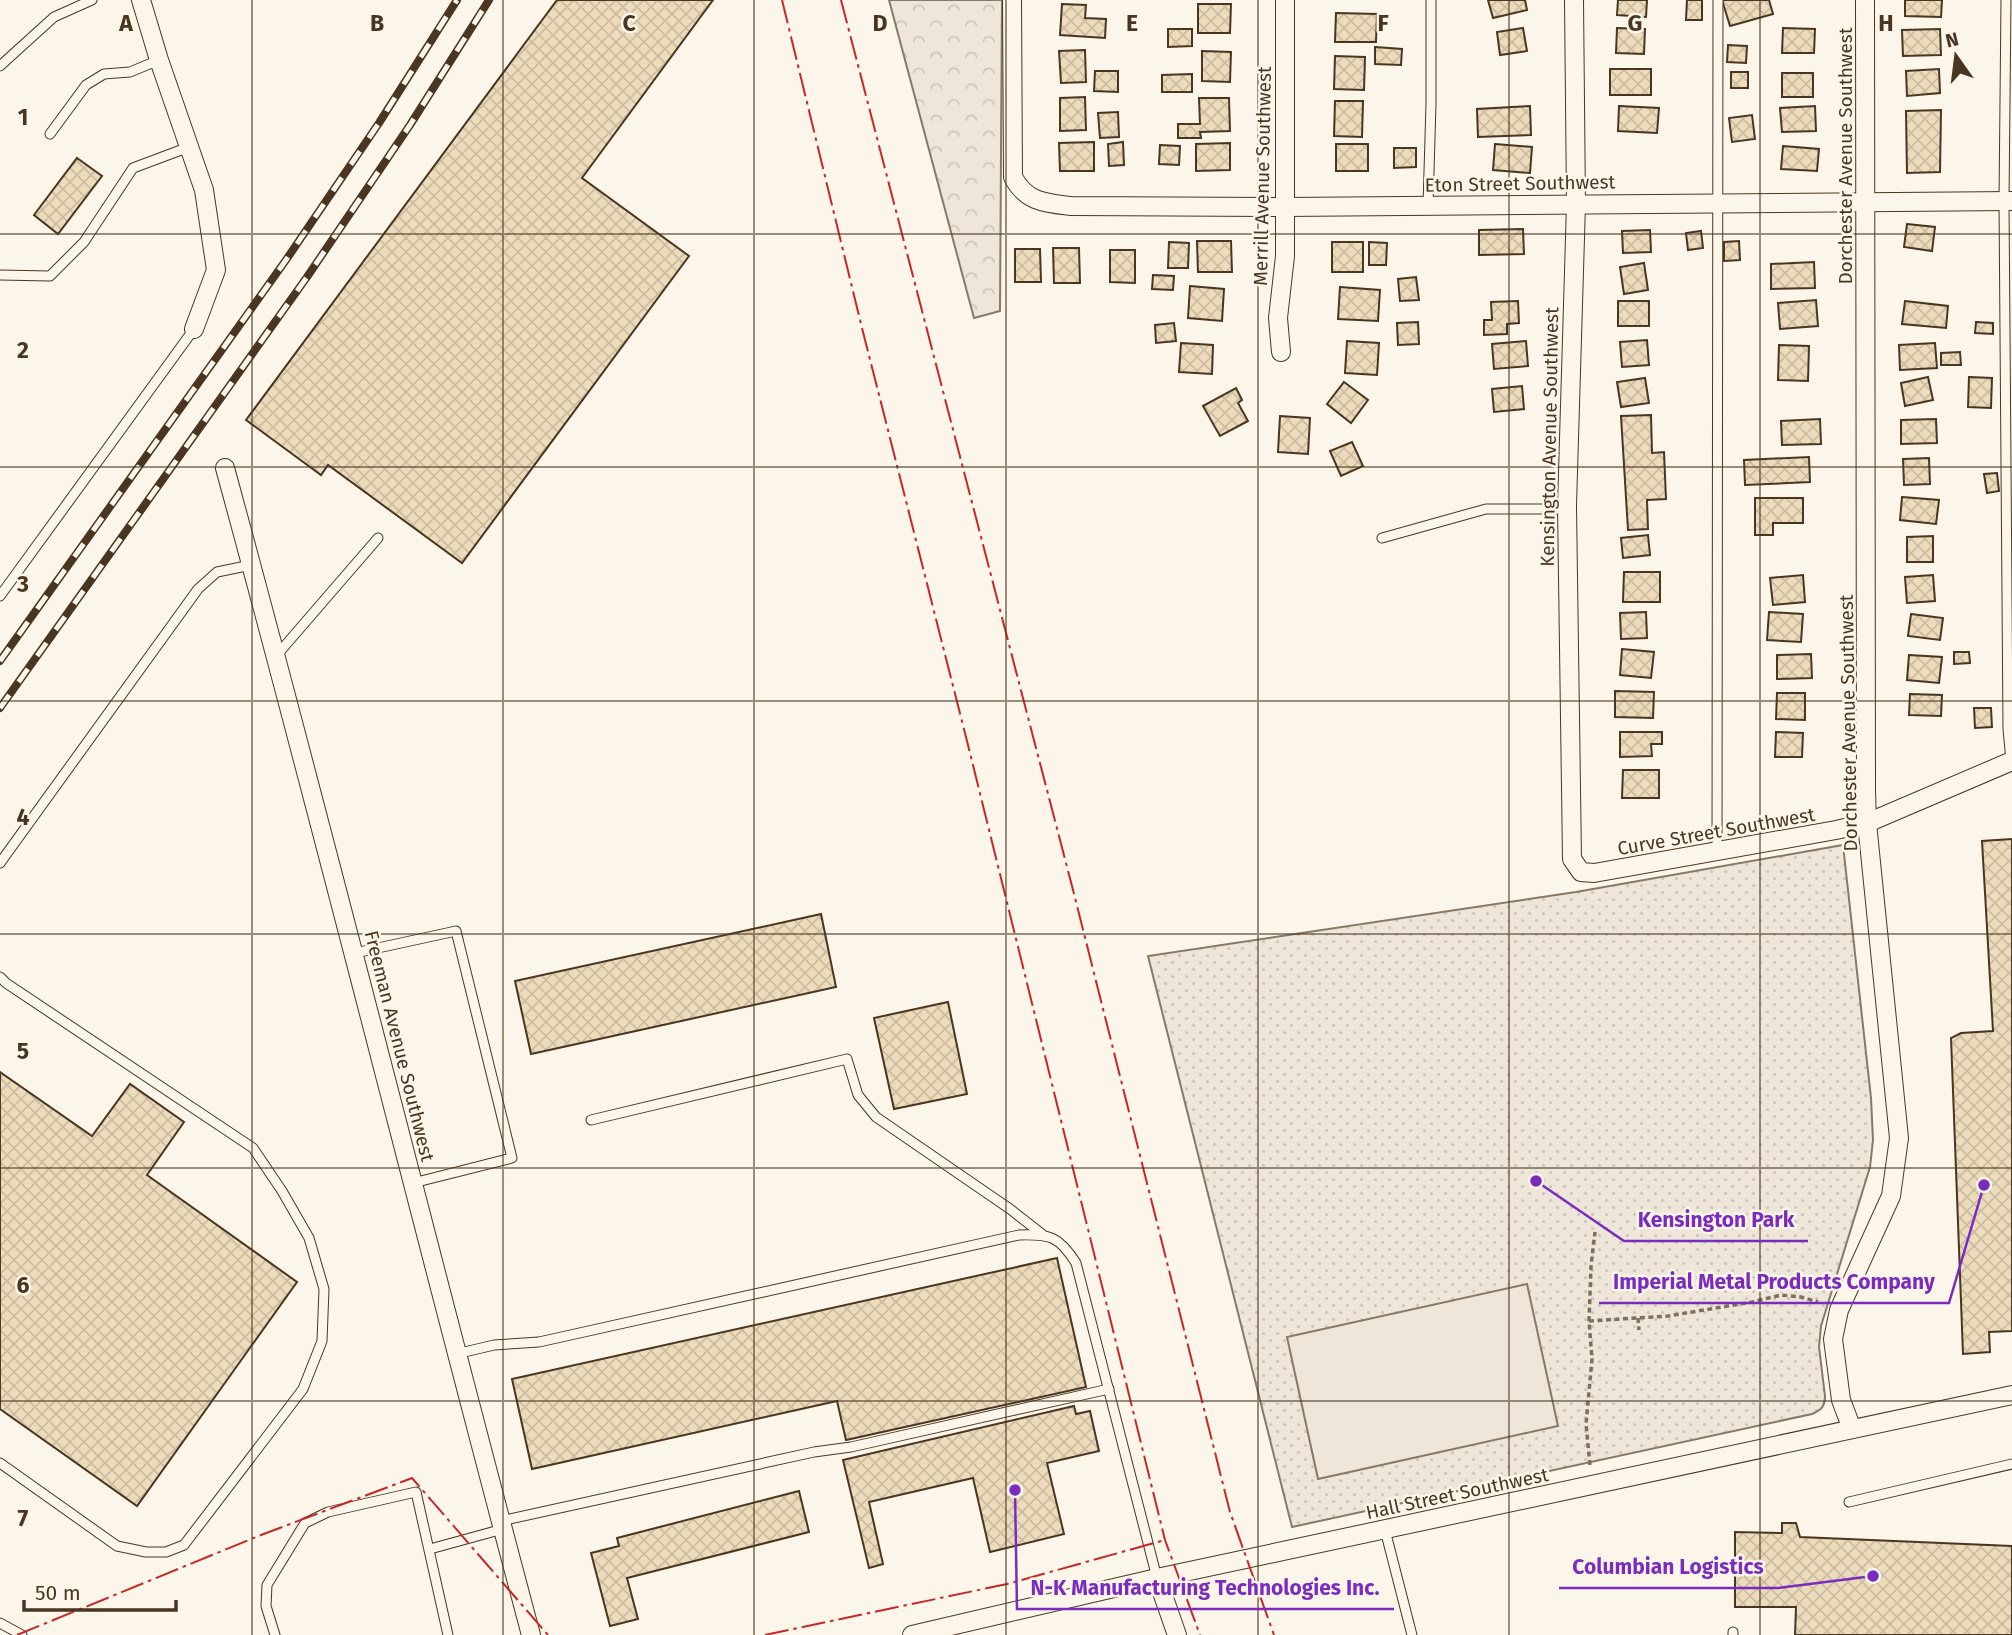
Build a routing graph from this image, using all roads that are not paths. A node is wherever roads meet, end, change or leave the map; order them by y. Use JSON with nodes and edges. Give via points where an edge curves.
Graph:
{"nodes":[{"id":1,"x":92,"y":0,"type":"edge"},
{"id":2,"x":141,"y":0,"type":"edge"},
{"id":3,"x":1012,"y":0,"type":"edge"},
{"id":4,"x":1285,"y":0,"type":"edge"},
{"id":5,"x":1431,"y":0,"type":"edge"},
{"id":6,"x":1574,"y":0,"type":"edge"},
{"id":7,"x":1718,"y":0,"type":"edge"},
{"id":8,"x":1865,"y":0,"type":"edge"},
{"id":9,"x":2006,"y":0,"type":"edge"},
{"id":10,"x":159,"y":60,"type":"junction"},
{"id":11,"x":0,"y":66,"type":"edge"},
{"id":12,"x":50,"y":134,"type":"dead end"},
{"id":13,"x":189,"y":147,"type":"junction"},
{"id":14,"x":1866,"y":201,"type":"junction"},
{"id":15,"x":2008,"y":201,"type":"edge"},
{"id":16,"x":1718,"y":202,"type":"junction"},
{"id":17,"x":1576,"y":204,"type":"junction"},
{"id":18,"x":1428,"y":205,"type":"junction"},
{"id":19,"x":1285,"y":207,"type":"junction"},
{"id":20,"x":0,"y":275,"type":"edge"},
{"id":21,"x":194,"y":329,"type":"joint"},
{"id":22,"x":1281,"y":352,"type":"dead end"},
{"id":23,"x":225,"y":468,"type":"dead end"},
{"id":24,"x":1567,"y":509,"type":"junction"},
{"id":25,"x":378,"y":538,"type":"dead end"},
{"id":26,"x":1382,"y":538,"type":"dead end"},
{"id":27,"x":251,"y":565,"type":"junction"},
{"id":28,"x":0,"y":596,"type":"edge"},
{"id":29,"x":276,"y":656,"type":"junction"},
{"id":30,"x":2011,"y":761,"type":"edge"},
{"id":31,"x":1867,"y":823,"type":"junction"},
{"id":32,"x":1717,"y":852,"type":"junction"},
{"id":33,"x":0,"y":863,"type":"edge"},
{"id":34,"x":1581,"y":872,"type":"joint"},
{"id":35,"x":355,"y":953,"type":"junction"},
{"id":36,"x":0,"y":977,"type":"edge"},
{"id":37,"x":591,"y":1120,"type":"dead end"},
{"id":38,"x":413,"y":1182,"type":"junction"},
{"id":39,"x":1042,"y":1234,"type":"junction"},
{"id":40,"x":456,"y":1354,"type":"junction"},
{"id":41,"x":1109,"y":1390,"type":"junction"},
{"id":42,"x":2012,"y":1395,"type":"edge"},
{"id":43,"x":1852,"y":1429,"type":"junction"},
{"id":44,"x":0,"y":1462,"type":"edge"},
{"id":45,"x":2012,"y":1464,"type":"edge"},
{"id":46,"x":1849,"y":1502,"type":"dead end"},
{"id":47,"x":502,"y":1525,"type":"junction"},
{"id":48,"x":1385,"y":1530,"type":"junction"},
{"id":49,"x":430,"y":1549,"type":"junction"},
{"id":50,"x":1157,"y":1578,"type":"junction"},
{"id":51,"x":0,"y":1623,"type":"edge"},
{"id":52,"x":22,"y":1635,"type":"edge"},
{"id":53,"x":275,"y":1635,"type":"edge"},
{"id":54,"x":448,"y":1635,"type":"edge"},
{"id":55,"x":531,"y":1635,"type":"edge"},
{"id":56,"x":912,"y":1635,"type":"edge"},
{"id":57,"x":1177,"y":1635,"type":"edge"},
{"id":58,"x":1412,"y":1635,"type":"edge"}],
"edges":[{"from":1,"to":11,"type":"lane","via":[[54,17]]},
{"from":2,"to":10,"type":"street"},
{"from":3,"to":19,"type":"street","name":"Eton Street Southwest","via":[[1013,177],[1029,197],[1071,206]]},
{"from":4,"to":19,"type":"street","name":"Merrill Avenue Southwest"},
{"from":5,"to":18,"type":"lane"},
{"from":6,"to":17,"type":"street","name":"Kensington Avenue Southwest"},
{"from":7,"to":16,"type":"lane"},
{"from":8,"to":14,"type":"street","name":"Dorchester Avenue Southwest"},
{"from":9,"to":15,"type":"lane"},
{"from":10,"to":12,"type":"lane","via":[[130,72],[104,74],[86,85]]},
{"from":10,"to":13,"type":"street"},
{"from":13,"to":20,"type":"lane","via":[[133,168],[83,242],[50,276]]},
{"from":13,"to":21,"type":"street","via":[[204,190],[216,270]]},
{"from":14,"to":15,"type":"street","name":"Eton Street Southwest"},
{"from":14,"to":16,"type":"street","name":"Eton Street Southwest"},
{"from":14,"to":31,"type":"street","name":"Dorchester Avenue Southwest"},
{"from":15,"to":30,"type":"lane","via":[[2007,715]]},
{"from":16,"to":17,"type":"street","name":"Eton Street Southwest"},
{"from":16,"to":32,"type":"lane"},
{"from":17,"to":18,"type":"street","name":"Eton Street Southwest"},
{"from":17,"to":24,"type":"street","name":"Kensington Avenue Southwest"},
{"from":18,"to":19,"type":"street","name":"Eton Street Southwest"},
{"from":19,"to":22,"type":"street","name":"Merrill Avenue Southwest","via":[[1278,318]]},
{"from":21,"to":28,"type":"lane"},
{"from":23,"to":27,"type":"street","name":"Freeman Avenue Southwest"},
{"from":24,"to":26,"type":"lane","via":[[1486,509]]},
{"from":24,"to":34,"type":"street","name":"Kensington Avenue Southwest","via":[[1571,834],[1572,859]]},
{"from":25,"to":29,"type":"lane"},
{"from":27,"to":29,"type":"street","name":"Freeman Avenue Southwest"},
{"from":27,"to":33,"type":"lane","via":[[217,572],[198,589]]},
{"from":29,"to":35,"type":"street","name":"Freeman Avenue Southwest"},
{"from":30,"to":31,"type":"street","name":"Curve Street Southwest"},
{"from":31,"to":32,"type":"street","name":"Curve Street Southwest"},
{"from":31,"to":43,"type":"street","name":"Dorchester Avenue Southwest","via":[[1899,1138],[1891,1196],[1839,1310],[1833,1339],[1842,1400]]},
{"from":32,"to":34,"type":"street","name":"Curve Street Southwest"},
{"from":35,"to":38,"type":"street","name":"Freeman Avenue Southwest"},
{"from":35,"to":38,"type":"lane","via":[[456,931],[512,1158]]},
{"from":36,"to":44,"type":"lane","via":[[253,1148],[309,1238],[324,1289],[322,1341],[303,1389],[184,1545],[166,1552],[117,1546]]},
{"from":37,"to":39,"type":"lane","via":[[847,1059],[858,1096],[876,1117]]},
{"from":38,"to":40,"type":"street","name":"Freeman Avenue Southwest"},
{"from":39,"to":40,"type":"lane","via":[[1019,1235],[539,1342]]},
{"from":39,"to":41,"type":"lane","via":[[1066,1246],[1076,1263]]},
{"from":40,"to":47,"type":"street","name":"Freeman Avenue Southwest"},
{"from":41,"to":47,"type":"lane","via":[[814,1452]]},
{"from":41,"to":50,"type":"lane"},
{"from":42,"to":43,"type":"street","name":"Hall Street Southwest"},
{"from":43,"to":48,"type":"street","name":"Hall Street Southwest"},
{"from":45,"to":46,"type":"lane"},
{"from":47,"to":49,"type":"lane"},
{"from":47,"to":55,"type":"street","name":"Freeman Avenue Southwest"},
{"from":48,"to":50,"type":"street","name":"Hall Street Southwest"},
{"from":48,"to":58,"type":"lane"},
{"from":49,"to":53,"type":"lane","via":[[416,1492],[328,1512],[305,1523],[267,1585],[266,1606]]},
{"from":49,"to":54,"type":"lane"},
{"from":50,"to":56,"type":"street","name":"Hall Street Southwest"},
{"from":50,"to":57,"type":"street"},
{"from":51,"to":52,"type":"lane"}]}
